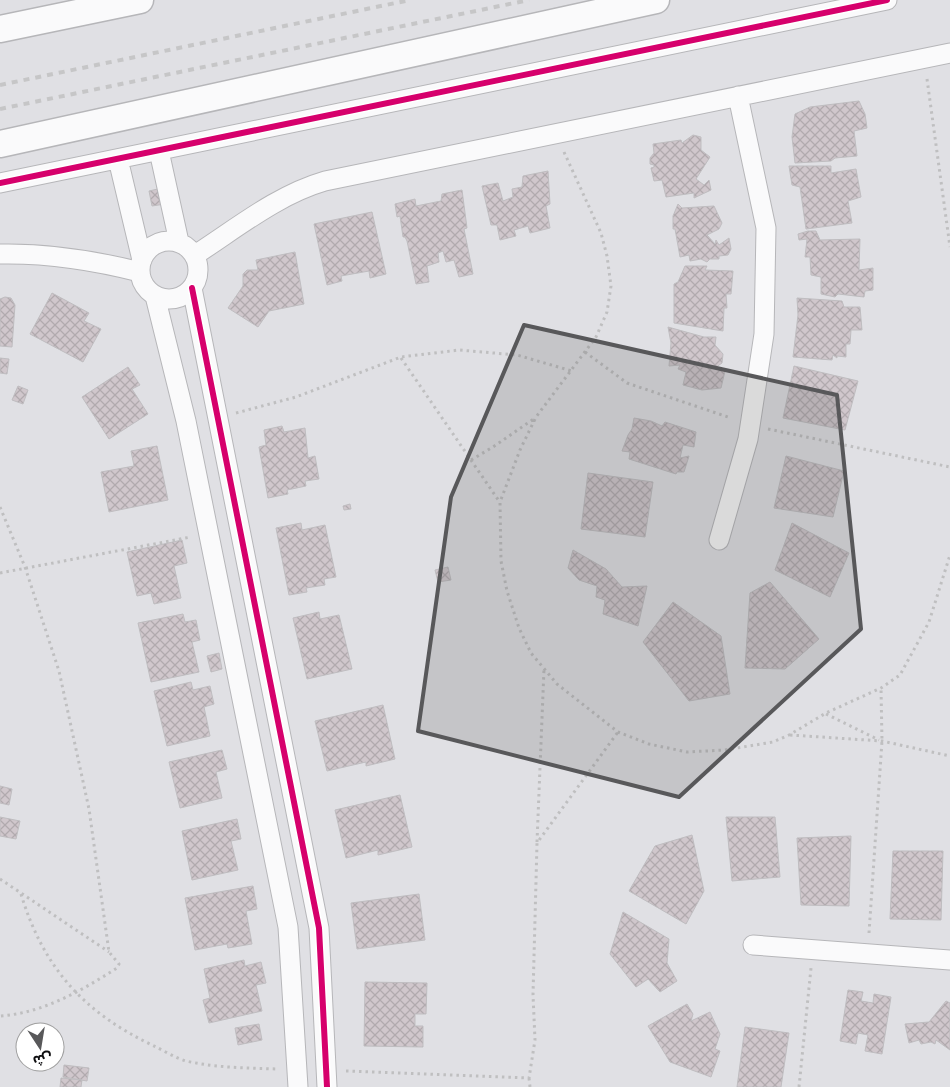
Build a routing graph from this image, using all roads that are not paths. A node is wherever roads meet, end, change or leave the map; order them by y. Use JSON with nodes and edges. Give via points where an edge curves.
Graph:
{"nodes":[{"id":1,"x":140,"y":0,"type":"edge"},
{"id":2,"x":656,"y":0,"type":"edge"},
{"id":3,"x":887,"y":0,"type":"edge"},
{"id":4,"x":76,"y":6,"type":"edge"},
{"id":5,"x":0,"y":29,"type":"edge"},
{"id":6,"x":950,"y":53,"type":"edge"},
{"id":7,"x":738,"y":96,"type":"junction"},
{"id":8,"x":0,"y":144,"type":"edge"},
{"id":9,"x":159,"y":151,"type":"junction"},
{"id":10,"x":118,"y":159,"type":"junction"},
{"id":11,"x":0,"y":183,"type":"edge"},
{"id":12,"x":179,"y":242,"type":"junction"},
{"id":13,"x":0,"y":254,"type":"edge"},
{"id":14,"x":195,"y":256,"type":"junction"},
{"id":15,"x":141,"y":266,"type":"junction"},
{"id":16,"x":192,"y":288,"type":"junction"},
{"id":17,"x":155,"y":296,"type":"junction"},
{"id":18,"x":719,"y":540,"type":"dead end"},
{"id":19,"x":753,"y":946,"type":"dead end"},
{"id":20,"x":950,"y":960,"type":"edge"},
{"id":21,"x":297,"y":1078,"type":"edge"},
{"id":22,"x":327,"y":1078,"type":"edge"}],
"edges":[{"from":1,"to":4,"type":"main road"},
{"from":2,"to":8,"type":"main road"},
{"from":3,"to":9,"type":"street"},
{"from":4,"to":5,"type":"main road"},
{"from":6,"to":7,"type":"street"},
{"from":7,"to":14,"type":"street","via":[[304,187]]},
{"from":7,"to":18,"type":"street","via":[[766,228],[764,334],[748,438]]},
{"from":9,"to":10,"type":"street"},
{"from":9,"to":12,"type":"street"},
{"from":10,"to":11,"type":"street"},
{"from":10,"to":15,"type":"street"},
{"from":12,"to":14,"type":"street"},
{"from":12,"to":15,"type":"street","via":[[157,243],[150,248]]},
{"from":13,"to":15,"type":"street","via":[[30,253]]},
{"from":14,"to":16,"type":"street","via":[[198,276]]},
{"from":15,"to":17,"type":"street","via":[[146,288]]},
{"from":16,"to":17,"type":"street","via":[[175,299]]},
{"from":16,"to":22,"type":"street","via":[[319,928]]},
{"from":17,"to":21,"type":"street","via":[[186,422],[288,927]]},
{"from":19,"to":20,"type":"street"}]}
